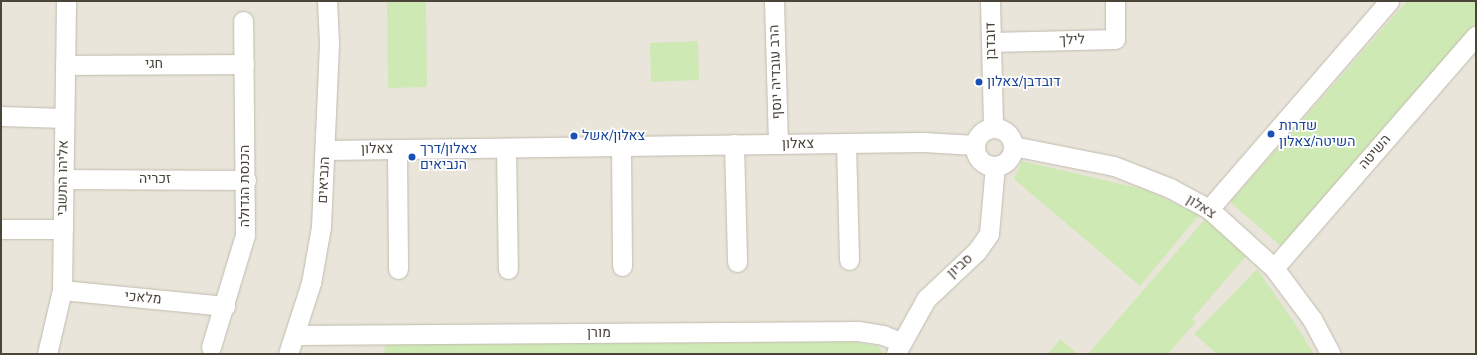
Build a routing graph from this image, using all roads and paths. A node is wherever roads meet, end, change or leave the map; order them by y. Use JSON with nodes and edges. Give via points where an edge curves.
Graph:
{"nodes":[{"id":1,"x":66,"y":1,"type":"edge"},
{"id":2,"x":327,"y":1,"type":"edge"},
{"id":3,"x":774,"y":1,"type":"edge"},
{"id":4,"x":990,"y":1,"type":"edge"},
{"id":5,"x":1115,"y":1,"type":"edge"},
{"id":6,"x":1390,"y":1,"type":"edge"},
{"id":7,"x":243,"y":21,"type":"dead end"},
{"id":8,"x":1476,"y":36,"type":"edge"},
{"id":9,"x":991,"y":42,"type":"junction"},
{"id":10,"x":244,"y":64,"type":"junction"},
{"id":11,"x":65,"y":65,"type":"junction"},
{"id":12,"x":1,"y":116,"type":"edge"},
{"id":13,"x":64,"y":118,"type":"junction"},
{"id":14,"x":993,"y":128,"type":"junction"},
{"id":15,"x":846,"y":143,"type":"junction"},
{"id":16,"x":734,"y":144,"type":"junction"},
{"id":17,"x":778,"y":144,"type":"junction"},
{"id":18,"x":975,"y":145,"type":"junction"},
{"id":19,"x":621,"y":146,"type":"junction"},
{"id":20,"x":1013,"y":146,"type":"junction"},
{"id":21,"x":506,"y":148,"type":"junction"},
{"id":22,"x":397,"y":149,"type":"junction"},
{"id":23,"x":326,"y":150,"type":"junction"},
{"id":24,"x":995,"y":166,"type":"junction"},
{"id":25,"x":63,"y":179,"type":"junction"},
{"id":26,"x":246,"y":180,"type":"junction"},
{"id":27,"x":1209,"y":210,"type":"junction"},
{"id":28,"x":1,"y":228,"type":"edge"},
{"id":29,"x":62,"y":229,"type":"junction"},
{"id":30,"x":849,"y":260,"type":"dead end"},
{"id":31,"x":738,"y":262,"type":"dead end"},
{"id":32,"x":622,"y":266,"type":"dead end"},
{"id":33,"x":1274,"y":268,"type":"junction"},
{"id":34,"x":398,"y":269,"type":"dead end"},
{"id":35,"x":508,"y":269,"type":"dead end"},
{"id":36,"x":62,"y":290,"type":"junction"},
{"id":37,"x":225,"y":306,"type":"junction"},
{"id":38,"x":295,"y":335,"type":"junction"},
{"id":39,"x":211,"y":347,"type":"dead end"},
{"id":40,"x":898,"y":348,"type":"edge"},
{"id":41,"x":47,"y":354,"type":"edge"},
{"id":42,"x":288,"y":354,"type":"edge"},
{"id":43,"x":1330,"y":354,"type":"edge"}],
"edges":[{"from":1,"to":11,"type":"street","name":"אליהו התשבי"},
{"from":2,"to":23,"type":"street","name":"הנביאים"},
{"from":3,"to":17,"type":"street","name":"הרב עובדיה יוסף"},
{"from":4,"to":9,"type":"street","name":"דובדבן"},
{"from":5,"to":9,"type":"street","name":"לילך","via":[[1115,39]]},
{"from":6,"to":27,"type":"street"},
{"from":7,"to":10,"type":"street","name":"הכנסת הגדולה"},
{"from":8,"to":33,"type":"street","name":"השיטה"},
{"from":9,"to":14,"type":"street","name":"דובדבן"},
{"from":10,"to":11,"type":"street","name":"חגי"},
{"from":10,"to":26,"type":"street","name":"הכנסת הגדולה"},
{"from":11,"to":13,"type":"street","name":"אליהו התשבי"},
{"from":12,"to":13,"type":"street"},
{"from":13,"to":25,"type":"street","name":"אליהו התשבי"},
{"from":14,"to":18,"type":"street","via":[[982,132]]},
{"from":14,"to":20,"type":"street","via":[[1007,133]]},
{"from":15,"to":17,"type":"street","name":"צאלון"},
{"from":15,"to":18,"type":"street","name":"צאלון","via":[[923,142]]},
{"from":15,"to":30,"type":"street"},
{"from":16,"to":17,"type":"street","name":"צאלון"},
{"from":16,"to":19,"type":"street","name":"צאלון"},
{"from":16,"to":31,"type":"street"},
{"from":18,"to":24,"type":"street","via":[[979,159]]},
{"from":19,"to":21,"type":"street","name":"צאלון"},
{"from":19,"to":32,"type":"street"},
{"from":20,"to":24,"type":"street","via":[[1008,160]]},
{"from":20,"to":27,"type":"street","name":"צאלון","via":[[1114,166],[1170,188]]},
{"from":21,"to":22,"type":"street","name":"צאלון"},
{"from":21,"to":35,"type":"street"},
{"from":22,"to":23,"type":"street","name":"צאלון"},
{"from":22,"to":34,"type":"street"},
{"from":23,"to":38,"type":"street","name":"הנביאים","via":[[318,250]]},
{"from":24,"to":40,"type":"street","name":"סביון","via":[[989,234],[977,251],[926,299]]},
{"from":25,"to":26,"type":"street","name":"זכריה"},
{"from":25,"to":29,"type":"street","name":"אליהו התשבי"},
{"from":26,"to":37,"type":"street","name":"הכנסת הגדולה","via":[[245,235]]},
{"from":27,"to":33,"type":"street","name":"צאלון"},
{"from":28,"to":29,"type":"street"},
{"from":29,"to":36,"type":"street","name":"אליהו התשבי"},
{"from":33,"to":43,"type":"street","name":"צאלון","via":[[1312,319]]},
{"from":36,"to":37,"type":"street","name":"מלאכי"},
{"from":36,"to":41,"type":"street","name":"אליהו התשבי"},
{"from":37,"to":39,"type":"street","name":"הכנסת הגדולה"},
{"from":38,"to":40,"type":"street","name":"מורן","via":[[858,331],[883,335]]},
{"from":38,"to":42,"type":"street","name":"הנביאים"}]}
